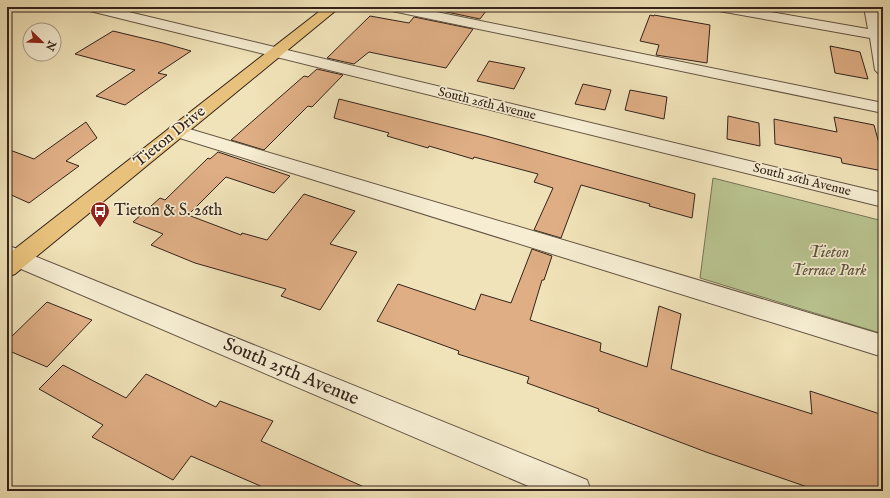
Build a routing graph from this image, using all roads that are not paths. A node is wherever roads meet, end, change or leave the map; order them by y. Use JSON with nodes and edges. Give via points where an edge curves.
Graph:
{"nodes":[{"id":1,"x":91,"y":7,"type":"edge"},
{"id":2,"x":333,"y":7,"type":"edge"},
{"id":3,"x":392,"y":7,"type":"edge"},
{"id":4,"x":719,"y":7,"type":"edge"},
{"id":5,"x":871,"y":7,"type":"edge"},
{"id":6,"x":876,"y":35,"type":"junction"},
{"id":7,"x":274,"y":53,"type":"junction"},
{"id":8,"x":883,"y":70,"type":"edge"},
{"id":9,"x":883,"y":108,"type":"edge"},
{"id":10,"x":176,"y":132,"type":"junction"},
{"id":11,"x":883,"y":200,"type":"edge"},
{"id":12,"x":11,"y":260,"type":"edge"},
{"id":13,"x":883,"y":346,"type":"edge"},
{"id":14,"x":576,"y":491,"type":"edge"}],
"edges":[{"from":1,"to":7,"type":"street","name":"South 26th Avenue"},
{"from":2,"to":7,"type":"main road","name":"Tieton Drive"},
{"from":3,"to":9,"type":"street"},
{"from":4,"to":6,"type":"street"},
{"from":5,"to":6,"type":"street"},
{"from":6,"to":8,"type":"street"},
{"from":7,"to":10,"type":"main road","name":"Tieton Drive"},
{"from":7,"to":11,"type":"street","name":"South 26th Avenue"},
{"from":10,"to":12,"type":"main road","name":"Tieton Drive"},
{"from":10,"to":13,"type":"street"},
{"from":12,"to":14,"type":"street","name":"South 25th Avenue"}]}
